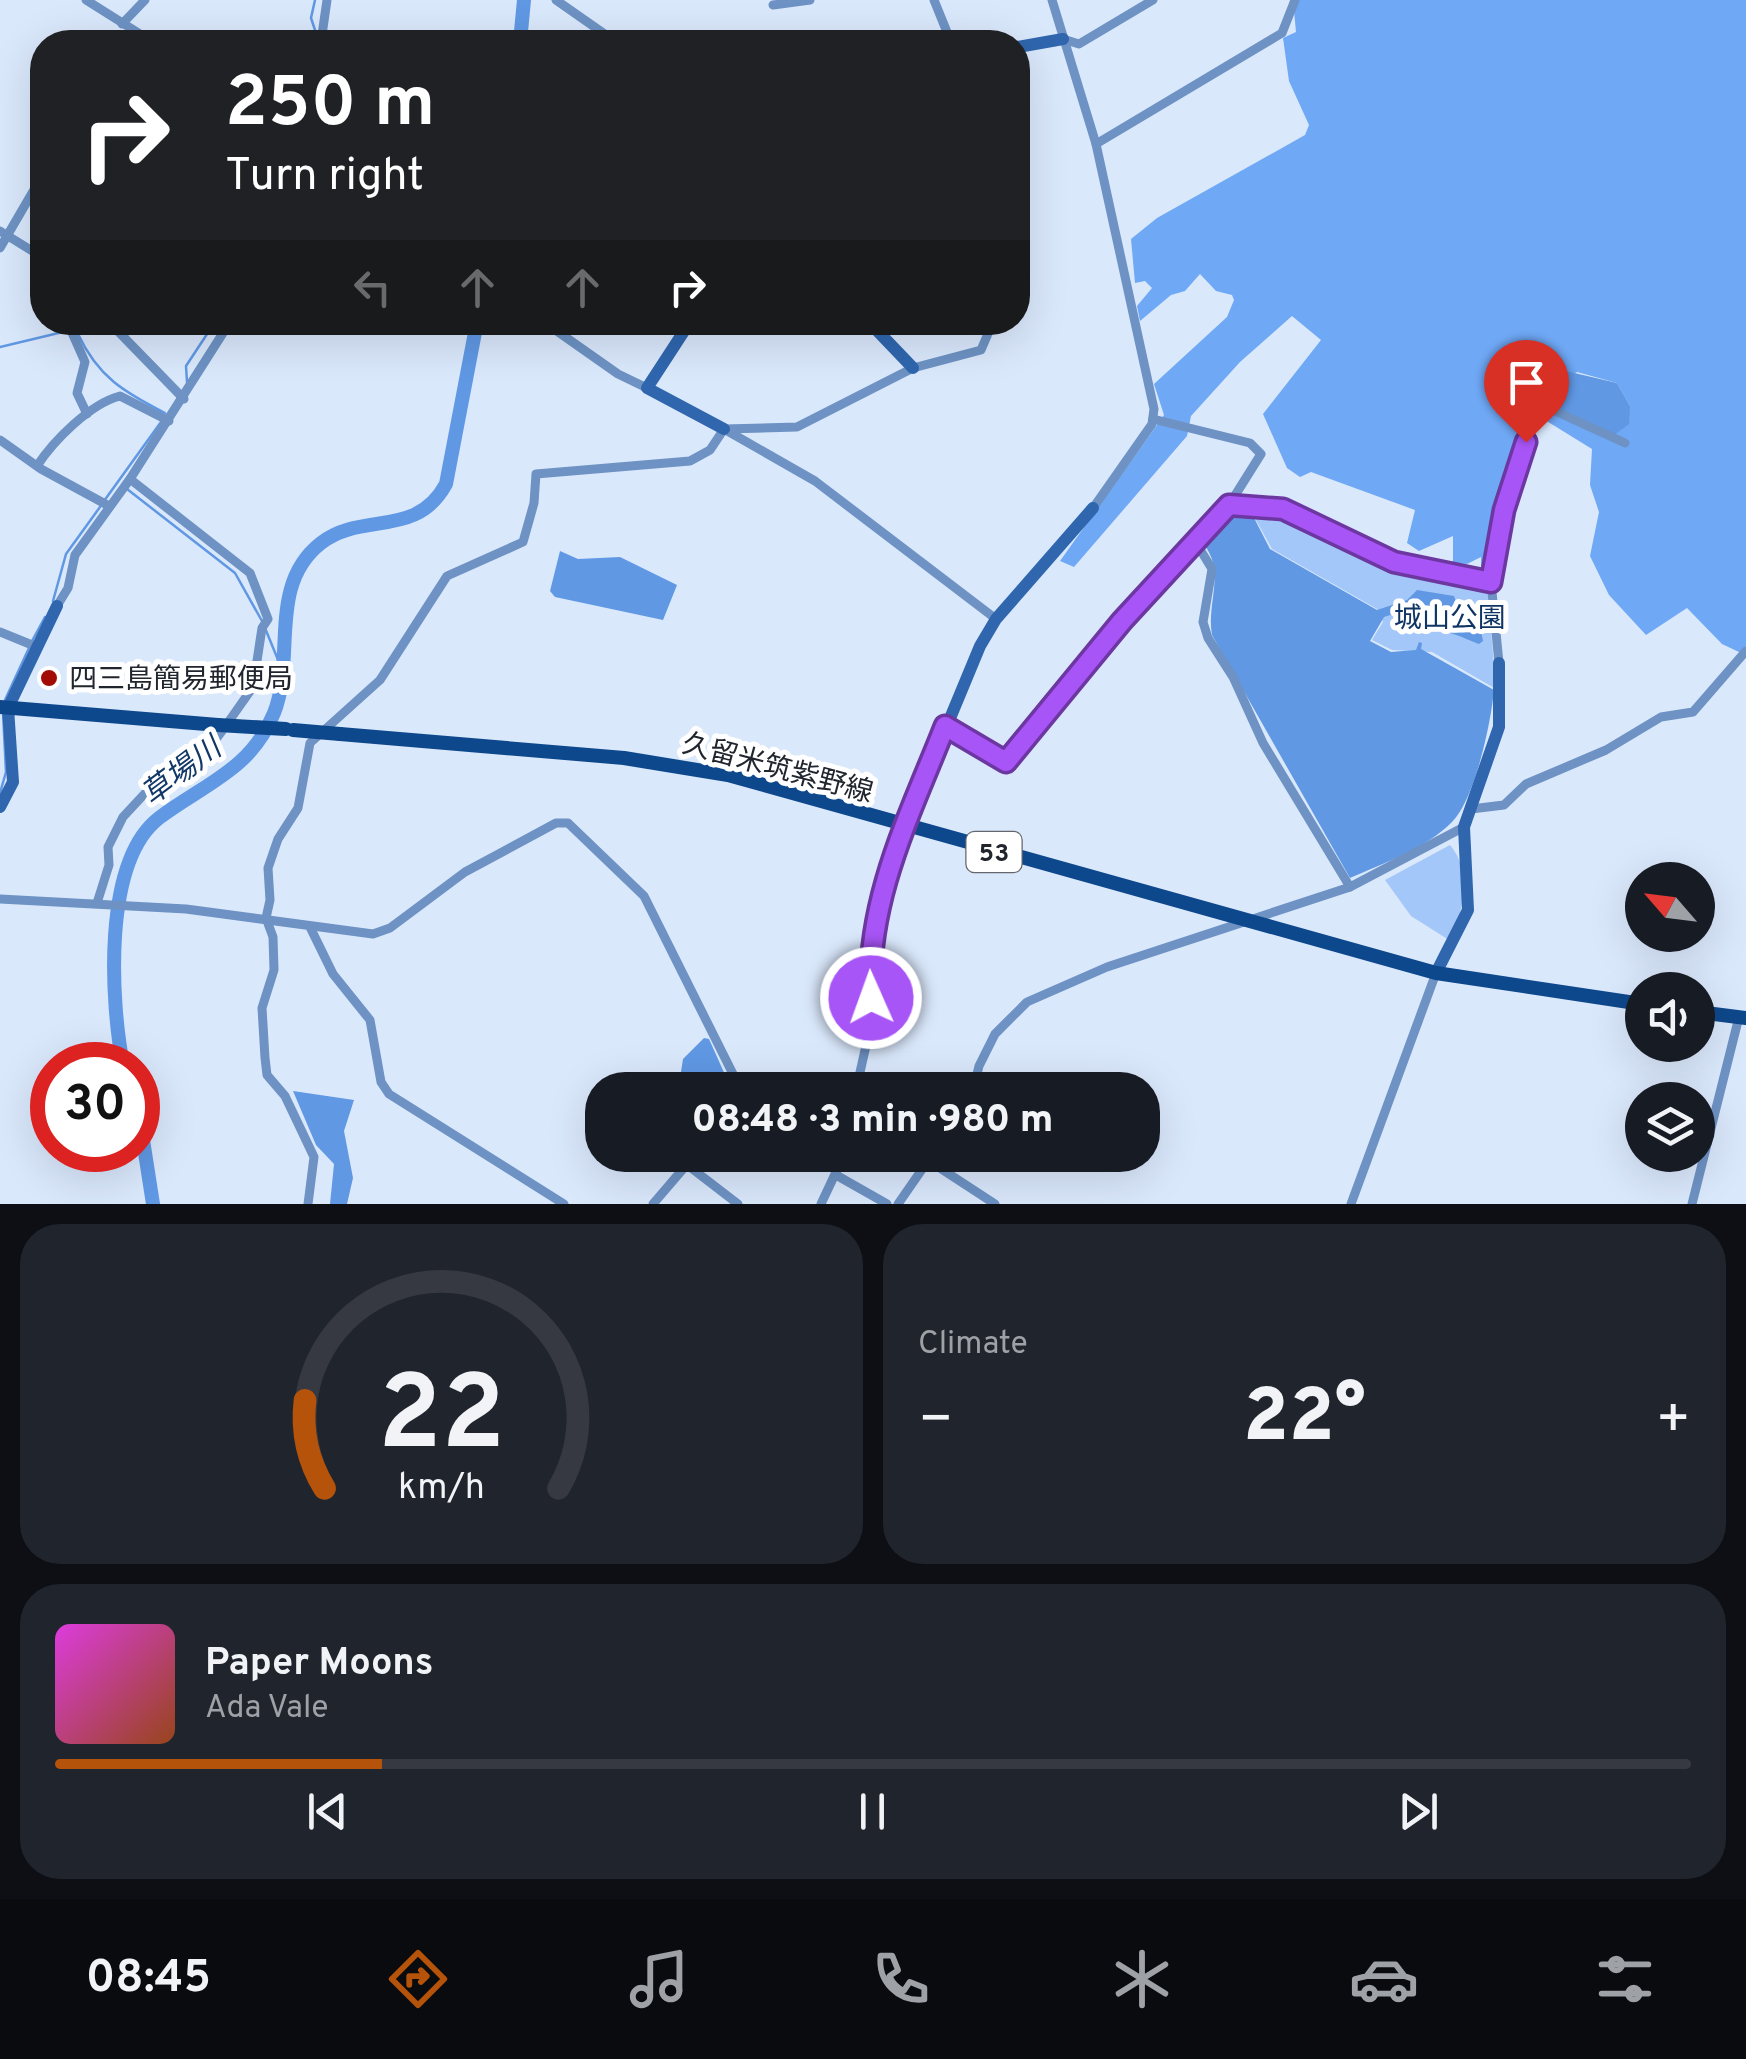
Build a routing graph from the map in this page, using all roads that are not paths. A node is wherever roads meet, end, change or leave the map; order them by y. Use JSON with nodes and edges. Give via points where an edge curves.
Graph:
{"nodes":[{"id":1,"x":86,"y":0,"type":"edge"},
{"id":2,"x":145,"y":0,"type":"edge"},
{"id":3,"x":327,"y":0,"type":"edge"},
{"id":4,"x":556,"y":0,"type":"edge"},
{"id":5,"x":810,"y":0,"type":"edge"},
{"id":6,"x":934,"y":0,"type":"edge"},
{"id":7,"x":1052,"y":0,"type":"edge"},
{"id":8,"x":1153,"y":0,"type":"edge"},
{"id":9,"x":1295,"y":0,"type":"edge"},
{"id":10,"x":772,"y":5,"type":"dead end"},
{"id":11,"x":122,"y":24,"type":"junction"},
{"id":12,"x":128,"y":30,"type":"edge"},
{"id":13,"x":323,"y":30,"type":"edge"},
{"id":14,"x":599,"y":30,"type":"edge"},
{"id":15,"x":946,"y":30,"type":"edge"},
{"id":16,"x":1063,"y":39,"type":"junction"},
{"id":17,"x":1030,"y":45,"type":"edge"},
{"id":18,"x":1096,"y":144,"type":"junction"},
{"id":19,"x":30,"y":194,"type":"edge"},
{"id":20,"x":4,"y":233,"type":"edge"},
{"id":21,"x":0,"y":248,"type":"edge"},
{"id":22,"x":30,"y":249,"type":"edge"},
{"id":23,"x":72,"y":335,"type":"edge"},
{"id":24,"x":122,"y":335,"type":"edge"},
{"id":25,"x":222,"y":335,"type":"edge"},
{"id":26,"x":562,"y":335,"type":"edge"},
{"id":27,"x":682,"y":335,"type":"edge"},
{"id":28,"x":882,"y":335,"type":"edge"},
{"id":29,"x":987,"y":335,"type":"edge"},
{"id":30,"x":913,"y":368,"type":"junction"},
{"id":31,"x":648,"y":388,"type":"junction"},
{"id":32,"x":184,"y":399,"type":"junction"},
{"id":33,"x":88,"y":414,"type":"junction"},
{"id":34,"x":1153,"y":419,"type":"junction"},
{"id":35,"x":169,"y":421,"type":"junction"},
{"id":36,"x":724,"y":429,"type":"junction"},
{"id":37,"x":0,"y":440,"type":"edge"},
{"id":38,"x":1625,"y":443,"type":"dead end"},
{"id":39,"x":36,"y":466,"type":"junction"},
{"id":40,"x":130,"y":479,"type":"junction"},
{"id":41,"x":1229,"y":505,"type":"junction"},
{"id":42,"x":109,"y":506,"type":"junction"},
{"id":43,"x":1093,"y":508,"type":"joint"},
{"id":44,"x":1196,"y":541,"type":"junction"},
{"id":45,"x":1491,"y":582,"type":"junction"},
{"id":46,"x":57,"y":606,"type":"joint"},
{"id":47,"x":996,"y":619,"type":"junction"},
{"id":48,"x":0,"y":632,"type":"edge"},
{"id":49,"x":38,"y":647,"type":"junction"},
{"id":50,"x":1746,"y":651,"type":"edge"},
{"id":51,"x":1498,"y":663,"type":"joint"},
{"id":52,"x":4,"y":708,"type":"edge"},
{"id":53,"x":945,"y":726,"type":"junction"},
{"id":54,"x":0,"y":807,"type":"edge"},
{"id":55,"x":1471,"y":809,"type":"junction"},
{"id":56,"x":905,"y":827,"type":"junction"},
{"id":57,"x":1464,"y":828,"type":"junction"},
{"id":58,"x":1350,"y":887,"type":"junction"},
{"id":59,"x":0,"y":900,"type":"edge"},
{"id":60,"x":99,"y":903,"type":"junction"},
{"id":61,"x":266,"y":918,"type":"junction"},
{"id":62,"x":1244,"y":922,"type":"junction"},
{"id":63,"x":310,"y":928,"type":"junction"},
{"id":64,"x":1436,"y":974,"type":"junction"},
{"id":65,"x":1625,"y":1002,"type":"edge"},
{"id":66,"x":1715,"y":1014,"type":"edge"},
{"id":67,"x":1742,"y":1018,"type":"edge"},
{"id":68,"x":732,"y":1072,"type":"edge"},
{"id":69,"x":860,"y":1072,"type":"edge"},
{"id":70,"x":977,"y":1072,"type":"edge"},
{"id":71,"x":679,"y":1172,"type":"edge"},
{"id":72,"x":696,"y":1172,"type":"edge"},
{"id":73,"x":918,"y":1172,"type":"edge"},
{"id":74,"x":948,"y":1172,"type":"edge"},
{"id":75,"x":836,"y":1174,"type":"joint"},
{"id":76,"x":991,"y":1203,"type":"edge"},
{"id":77,"x":308,"y":1204,"type":"edge"},
{"id":78,"x":564,"y":1204,"type":"edge"},
{"id":79,"x":652,"y":1204,"type":"edge"},
{"id":80,"x":738,"y":1204,"type":"edge"},
{"id":81,"x":821,"y":1204,"type":"edge"},
{"id":82,"x":886,"y":1204,"type":"edge"},
{"id":83,"x":898,"y":1204,"type":"edge"},
{"id":84,"x":1351,"y":1204,"type":"edge"},
{"id":85,"x":1692,"y":1204,"type":"edge"}],
"edges":[{"from":1,"to":11,"type":"street"},
{"from":2,"to":11,"type":"street"},
{"from":3,"to":13,"type":"street"},
{"from":4,"to":14,"type":"street"},
{"from":5,"to":10,"type":"street"},
{"from":6,"to":15,"type":"street"},
{"from":7,"to":16,"type":"street"},
{"from":8,"to":16,"type":"street","via":[[1079,44]]},
{"from":9,"to":18,"type":"street","via":[[1282,33]]},
{"from":11,"to":12,"type":"street"},
{"from":16,"to":17,"type":"street"},
{"from":16,"to":18,"type":"street"},
{"from":18,"to":34,"type":"street"},
{"from":19,"to":20,"type":"street"},
{"from":20,"to":21,"type":"street"},
{"from":20,"to":22,"type":"street"},
{"from":23,"to":33,"type":"street","via":[[85,362],[77,394]]},
{"from":24,"to":32,"type":"street"},
{"from":25,"to":32,"type":"street"},
{"from":26,"to":31,"type":"street"},
{"from":27,"to":31,"type":"street"},
{"from":28,"to":30,"type":"street"},
{"from":29,"to":30,"type":"street","via":[[981,350]]},
{"from":30,"to":36,"type":"street","via":[[796,427]]},
{"from":31,"to":36,"type":"street"},
{"from":32,"to":35,"type":"street"},
{"from":33,"to":35,"type":"street","via":[[120,396]]},
{"from":33,"to":39,"type":"street"},
{"from":34,"to":41,"type":"street","via":[[1258,449]]},
{"from":34,"to":43,"type":"street"},
{"from":35,"to":40,"type":"street"},
{"from":36,"to":47,"type":"street","via":[[816,481]]},
{"from":36,"to":61,"type":"street","via":[[710,450],[690,461],[536,474],[522,542],[447,576],[380,680],[310,743],[298,808],[268,868]]},
{"from":37,"to":39,"type":"street"},
{"from":38,"to":45,"type":"street","via":[[1525,402],[1528,439],[1504,510]]},
{"from":39,"to":42,"type":"street"},
{"from":40,"to":42,"type":"street"},
{"from":40,"to":60,"type":"street","via":[[250,573],[269,614],[253,688],[210,747],[150,789],[124,817],[108,848]]},
{"from":41,"to":44,"type":"street"},
{"from":41,"to":45,"type":"street","via":[[1283,509],[1394,562]]},
{"from":42,"to":46,"type":"street","via":[[74,555]]},
{"from":43,"to":47,"type":"street"},
{"from":44,"to":53,"type":"street","via":[[1006,762]]},
{"from":44,"to":58,"type":"street","via":[[1212,568],[1203,622],[1208,638]]},
{"from":45,"to":51,"type":"street"},
{"from":46,"to":49,"type":"street"},
{"from":47,"to":53,"type":"street"},
{"from":48,"to":49,"type":"street"},
{"from":49,"to":52,"type":"street"},
{"from":50,"to":55,"type":"street","via":[[1693,712],[1661,718],[1526,784],[1504,805]]},
{"from":51,"to":55,"type":"street","via":[[1499,727]]},
{"from":52,"to":54,"type":"street","via":[[13,782]]},
{"from":52,"to":56,"type":"main road","name":"久留米筑紫野線","number":"53","bridge":true,"via":[[685,766]]},
{"from":53,"to":56,"type":"street"},
{"from":55,"to":57,"type":"street"},
{"from":56,"to":62,"type":"main road","name":"久留米筑紫野線","number":"53"},
{"from":56,"to":69,"type":"street","via":[[872,928],[872,1019]]},
{"from":57,"to":58,"type":"street"},
{"from":57,"to":64,"type":"street","via":[[1468,910]]},
{"from":58,"to":62,"type":"street"},
{"from":59,"to":60,"type":"street"},
{"from":60,"to":61,"type":"street"},
{"from":61,"to":63,"type":"street"},
{"from":61,"to":77,"type":"street","via":[[274,970],[262,1008],[265,1058],[314,1157]]},
{"from":62,"to":64,"type":"main road","name":"久留米筑紫野線","number":"53"},
{"from":62,"to":70,"type":"street","via":[[1107,967],[1027,1002],[995,1034]]},
{"from":63,"to":68,"type":"street","via":[[363,936],[390,928],[465,872],[556,823],[568,823],[644,896]]},
{"from":63,"to":78,"type":"street","via":[[333,974],[370,1020],[388,1094]]},
{"from":64,"to":65,"type":"main road","name":"久留米筑紫野線","number":"53"},
{"from":64,"to":84,"type":"street"},
{"from":66,"to":67,"type":"main road"},
{"from":67,"to":85,"type":"street"},
{"from":71,"to":79,"type":"street"},
{"from":72,"to":80,"type":"street"},
{"from":73,"to":83,"type":"street"},
{"from":74,"to":76,"type":"street"},
{"from":75,"to":81,"type":"street"},
{"from":75,"to":82,"type":"street"}]}
